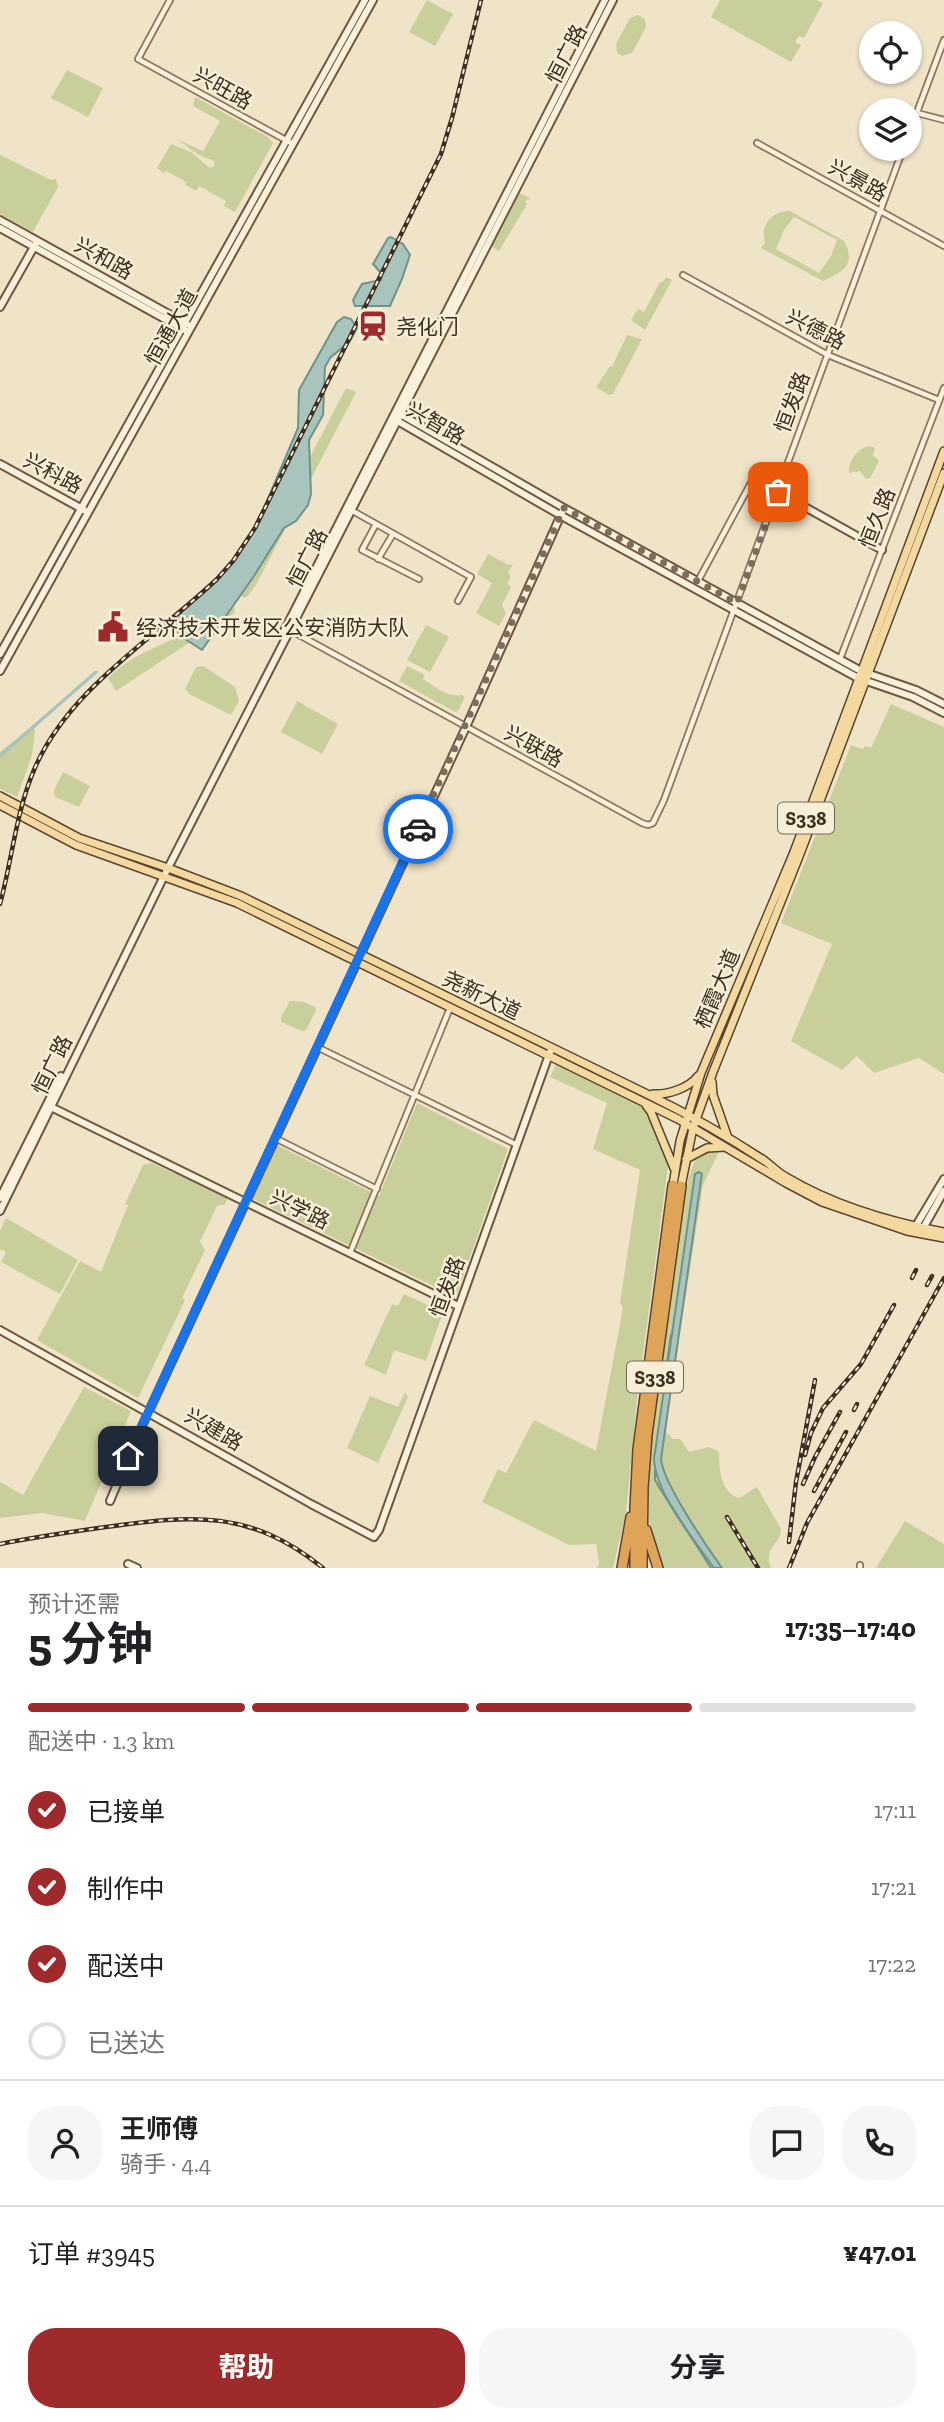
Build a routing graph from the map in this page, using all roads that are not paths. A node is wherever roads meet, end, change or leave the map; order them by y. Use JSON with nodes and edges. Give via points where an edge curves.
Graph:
{"nodes":[{"id":1,"x":170,"y":0,"type":"edge"},
{"id":2,"x":365,"y":0,"type":"edge"},
{"id":3,"x":373,"y":0,"type":"edge"},
{"id":4,"x":605,"y":0,"type":"edge"},
{"id":5,"x":613,"y":0,"type":"edge"},
{"id":6,"x":944,"y":40,"type":"edge"},
{"id":7,"x":922,"y":99,"type":"edge"},
{"id":8,"x":922,"y":114,"type":"edge"},
{"id":9,"x":944,"y":120,"type":"edge"},
{"id":10,"x":290,"y":143,"type":"junction"},
{"id":11,"x":757,"y":143,"type":"dead end"},
{"id":12,"x":899,"y":161,"type":"edge"},
{"id":13,"x":880,"y":211,"type":"junction"},
{"id":14,"x":0,"y":220,"type":"edge"},
{"id":15,"x":0,"y":228,"type":"edge"},
{"id":16,"x":36,"y":244,"type":"junction"},
{"id":17,"x":944,"y":246,"type":"edge"},
{"id":18,"x":683,"y":275,"type":"dead end"},
{"id":19,"x":0,"y":307,"type":"edge"},
{"id":20,"x":187,"y":327,"type":"junction"},
{"id":21,"x":828,"y":355,"type":"junction"},
{"id":22,"x":944,"y":388,"type":"edge"},
{"id":23,"x":939,"y":400,"type":"junction"},
{"id":24,"x":396,"y":418,"type":"junction"},
{"id":25,"x":944,"y":451,"type":"edge"},
{"id":26,"x":0,"y":464,"type":"edge"},
{"id":27,"x":944,"y":473,"type":"edge"},
{"id":28,"x":753,"y":479,"type":"dead end"},
{"id":29,"x":778,"y":492,"type":"junction"},
{"id":30,"x":564,"y":508,"type":"junction"},
{"id":31,"x":86,"y":510,"type":"junction"},
{"id":32,"x":351,"y":510,"type":"junction"},
{"id":33,"x":560,"y":515,"type":"junction"},
{"id":34,"x":376,"y":524,"type":"junction"},
{"id":35,"x":393,"y":534,"type":"junction"},
{"id":36,"x":881,"y":550,"type":"junction"},
{"id":37,"x":378,"y":559,"type":"junction"},
{"id":38,"x":419,"y":579,"type":"dead end"},
{"id":39,"x":698,"y":581,"type":"junction"},
{"id":40,"x":458,"y":601,"type":"dead end"},
{"id":41,"x":737,"y":603,"type":"junction"},
{"id":42,"x":733,"y":610,"type":"junction"},
{"id":43,"x":289,"y":630,"type":"junction"},
{"id":44,"x":0,"y":654,"type":"edge"},
{"id":45,"x":840,"y":659,"type":"junction"},
{"id":46,"x":0,"y":671,"type":"edge"},
{"id":47,"x":863,"y":676,"type":"junction"},
{"id":48,"x":944,"y":704,"type":"edge"},
{"id":49,"x":944,"y":713,"type":"edge"},
{"id":50,"x":466,"y":727,"type":"junction"},
{"id":51,"x":0,"y":796,"type":"edge"},
{"id":52,"x":0,"y":805,"type":"edge"},
{"id":53,"x":653,"y":823,"type":"joint"},
{"id":54,"x":165,"y":872,"type":"junction"},
{"id":55,"x":357,"y":958,"type":"junction"},
{"id":56,"x":450,"y":1008,"type":"junction"},
{"id":57,"x":317,"y":1047,"type":"junction"},
{"id":58,"x":550,"y":1052,"type":"junction"},
{"id":59,"x":713,"y":1072,"type":"junction"},
{"id":60,"x":701,"y":1073,"type":"junction"},
{"id":61,"x":647,"y":1094,"type":"junction"},
{"id":62,"x":414,"y":1095,"type":"junction"},
{"id":63,"x":643,"y":1102,"type":"junction"},
{"id":64,"x":51,"y":1107,"type":"junction"},
{"id":65,"x":688,"y":1114,"type":"junction"},
{"id":66,"x":696,"y":1119,"type":"junction"},
{"id":67,"x":685,"y":1123,"type":"junction"},
{"id":68,"x":694,"y":1128,"type":"junction"},
{"id":69,"x":275,"y":1138,"type":"junction"},
{"id":70,"x":728,"y":1138,"type":"junction"},
{"id":71,"x":517,"y":1146,"type":"junction"},
{"id":72,"x":724,"y":1147,"type":"junction"},
{"id":73,"x":686,"y":1159,"type":"junction"},
{"id":74,"x":675,"y":1170,"type":"junction"},
{"id":75,"x":944,"y":1180,"type":"edge"},
{"id":76,"x":677,"y":1186,"type":"junction"},
{"id":77,"x":377,"y":1189,"type":"junction"},
{"id":78,"x":944,"y":1191,"type":"edge"},
{"id":79,"x":0,"y":1198,"type":"edge"},
{"id":80,"x":245,"y":1202,"type":"junction"},
{"id":81,"x":0,"y":1211,"type":"edge"},
{"id":82,"x":917,"y":1230,"type":"junction"},
{"id":83,"x":944,"y":1232,"type":"edge"},
{"id":84,"x":944,"y":1238,"type":"edge"},
{"id":85,"x":350,"y":1254,"type":"junction"},
{"id":86,"x":458,"y":1306,"type":"junction"},
{"id":87,"x":0,"y":1330,"type":"edge"},
{"id":88,"x":149,"y":1412,"type":"junction"},
{"id":89,"x":649,"y":1424,"type":"junction"},
{"id":90,"x":638,"y":1449,"type":"junction"},
{"id":91,"x":110,"y":1501,"type":"dead end"},
{"id":92,"x":374,"y":1537,"type":"joint"},
{"id":93,"x":128,"y":1564,"type":"dead end"},
{"id":94,"x":137,"y":1568,"type":"edge"},
{"id":95,"x":622,"y":1568,"type":"edge"},
{"id":96,"x":635,"y":1568,"type":"edge"},
{"id":97,"x":642,"y":1568,"type":"edge"},
{"id":98,"x":658,"y":1568,"type":"edge"}],
"edges":[{"from":1,"to":10,"type":"street","name":"兴旺路","via":[[138,59]]},
{"from":2,"to":10,"type":"street","name":"恒通大道"},
{"from":3,"to":10,"type":"street","name":"恒通大道"},
{"from":4,"to":24,"type":"street","name":"恒广路"},
{"from":5,"to":24,"type":"street","name":"恒广路"},
{"from":6,"to":7,"type":"street"},
{"from":8,"to":9,"type":"street"},
{"from":10,"to":20,"type":"street","name":"恒通大道"},
{"from":11,"to":13,"type":"street","name":"兴景路"},
{"from":12,"to":13,"type":"street","name":"恒发路"},
{"from":13,"to":17,"type":"street","name":"兴景路"},
{"from":13,"to":21,"type":"street","name":"恒发路"},
{"from":14,"to":16,"type":"street","name":"兴和路"},
{"from":15,"to":16,"type":"street","name":"兴和路"},
{"from":16,"to":19,"type":"street"},
{"from":16,"to":20,"type":"street","name":"兴和路"},
{"from":18,"to":21,"type":"street","name":"兴德路"},
{"from":20,"to":31,"type":"street","name":"恒通大道"},
{"from":21,"to":23,"type":"street","name":"兴德路"},
{"from":21,"to":29,"type":"street","name":"恒发路"},
{"from":22,"to":23,"type":"street","name":"恒久路"},
{"from":23,"to":36,"type":"street","name":"恒久路"},
{"from":24,"to":30,"type":"street","name":"兴智路"},
{"from":24,"to":32,"type":"street","name":"恒广路"},
{"from":24,"to":33,"type":"street","name":"兴智路"},
{"from":24,"to":54,"type":"street","name":"恒广路"},
{"from":25,"to":47,"type":"main road","name":"栖霞大道","number":"S338"},
{"from":26,"to":31,"type":"street","name":"兴科路"},
{"from":27,"to":47,"type":"main road","name":"栖霞大道","number":"S338"},
{"from":28,"to":39,"type":"street"},
{"from":29,"to":36,"type":"street"},
{"from":29,"to":41,"type":"street","name":"恒发路"},
{"from":30,"to":33,"type":"street"},
{"from":30,"to":39,"type":"street","name":"兴智路"},
{"from":31,"to":44,"type":"street","name":"恒通大道"},
{"from":31,"to":46,"type":"street","name":"恒通大道"},
{"from":32,"to":34,"type":"street"},
{"from":32,"to":43,"type":"street","name":"恒广路"},
{"from":33,"to":42,"type":"street","name":"兴智路"},
{"from":33,"to":50,"type":"street"},
{"from":34,"to":35,"type":"street"},
{"from":34,"to":37,"type":"street","via":[[362,550]]},
{"from":35,"to":37,"type":"street"},
{"from":35,"to":40,"type":"street","via":[[471,577]]},
{"from":36,"to":45,"type":"street","name":"恒久路"},
{"from":37,"to":38,"type":"street"},
{"from":39,"to":41,"type":"street","name":"兴智路"},
{"from":41,"to":42,"type":"street","name":"恒发路"},
{"from":41,"to":45,"type":"street","name":"兴智路"},
{"from":42,"to":47,"type":"street","name":"兴智路"},
{"from":42,"to":53,"type":"street","name":"恒发路"},
{"from":43,"to":50,"type":"street","name":"兴联路"},
{"from":43,"to":54,"type":"street","name":"恒广路"},
{"from":45,"to":47,"type":"street","name":"兴智路"},
{"from":47,"to":48,"type":"street","via":[[916,690]]},
{"from":47,"to":49,"type":"street"},
{"from":47,"to":59,"type":"main road","name":"栖霞大道","number":"S338","via":[[800,855]]},
{"from":47,"to":60,"type":"main road","name":"栖霞大道","number":"S338"},
{"from":50,"to":53,"type":"street","name":"兴联路","via":[[642,823]]},
{"from":50,"to":55,"type":"street"},
{"from":51,"to":54,"type":"main road","name":"尧新大道","via":[[79,838]]},
{"from":52,"to":54,"type":"main road","name":"尧新大道","via":[[76,845]]},
{"from":54,"to":55,"type":"main road","name":"尧新大道","via":[[241,896]]},
{"from":54,"to":64,"type":"street","name":"恒广路"},
{"from":54,"to":79,"type":"street","name":"恒广路"},
{"from":55,"to":56,"type":"main road","name":"尧新大道"},
{"from":55,"to":57,"type":"street"},
{"from":55,"to":58,"type":"main road","name":"尧新大道"},
{"from":56,"to":58,"type":"main road","name":"尧新大道"},
{"from":56,"to":62,"type":"street"},
{"from":57,"to":62,"type":"street"},
{"from":57,"to":69,"type":"street"},
{"from":58,"to":61,"type":"main road","name":"尧新大道"},
{"from":58,"to":63,"type":"main road","name":"尧新大道"},
{"from":58,"to":71,"type":"street","name":"恒发路"},
{"from":59,"to":66,"type":"main road","name":"栖霞大道","number":"S338"},
{"from":59,"to":70,"type":"main road","via":[[713,1095]]},
{"from":60,"to":61,"type":"main road","via":[[690,1084]]},
{"from":60,"to":65,"type":"main road","name":"栖霞大道","number":"S338"},
{"from":61,"to":65,"type":"main road","name":"尧新大道"},
{"from":62,"to":71,"type":"street"},
{"from":62,"to":77,"type":"street"},
{"from":63,"to":67,"type":"main road","name":"尧新大道"},
{"from":63,"to":74,"type":"main road"},
{"from":64,"to":80,"type":"street","name":"兴学路"},
{"from":64,"to":81,"type":"street","name":"恒广路"},
{"from":65,"to":66,"type":"main road","name":"尧新大道"},
{"from":65,"to":67,"type":"main road","name":"栖霞大道","number":"S338"},
{"from":66,"to":68,"type":"main road","name":"栖霞大道","number":"S338"},
{"from":66,"to":70,"type":"main road","name":"尧新大道"},
{"from":67,"to":68,"type":"main road","name":"尧新大道"},
{"from":67,"to":74,"type":"main road","name":"栖霞大道","number":"S338"},
{"from":68,"to":72,"type":"main road","name":"尧新大道"},
{"from":68,"to":73,"type":"main road","name":"栖霞大道","number":"S338"},
{"from":69,"to":77,"type":"street"},
{"from":69,"to":80,"type":"street"},
{"from":70,"to":82,"type":"main road","name":"尧新大道","via":[[809,1189]]},
{"from":71,"to":86,"type":"street","name":"恒发路"},
{"from":72,"to":73,"type":"main road","via":[[707,1148]]},
{"from":72,"to":82,"type":"main road","name":"尧新大道","via":[[822,1202]]},
{"from":73,"to":76,"type":"main road","name":"栖霞大道","number":"S338"},
{"from":74,"to":76,"type":"main road","name":"栖霞大道","number":"S338"},
{"from":75,"to":82,"type":"street"},
{"from":76,"to":89,"type":"highway","name":"栖霞大道","number":"S338"},
{"from":76,"to":90,"type":"highway","name":"栖霞大道","number":"S338"},
{"from":77,"to":85,"type":"street"},
{"from":78,"to":82,"type":"street"},
{"from":80,"to":85,"type":"street","name":"兴学路"},
{"from":80,"to":88,"type":"street"},
{"from":82,"to":83,"type":"main road","name":"尧新大道"},
{"from":82,"to":84,"type":"main road","name":"尧新大道"},
{"from":85,"to":86,"type":"street","name":"兴学路"},
{"from":86,"to":92,"type":"street","name":"恒发路"},
{"from":87,"to":88,"type":"street","name":"兴建路"},
{"from":88,"to":91,"type":"street"},
{"from":88,"to":92,"type":"street","name":"兴建路"},
{"from":89,"to":97,"type":"highway","name":"栖霞大道","number":"S338"},
{"from":89,"to":98,"type":"highway","via":[[646,1525]]},
{"from":90,"to":95,"type":"highway"},
{"from":90,"to":96,"type":"highway","name":"栖霞大道","number":"S338"},
{"from":93,"to":94,"type":"street"}]}
